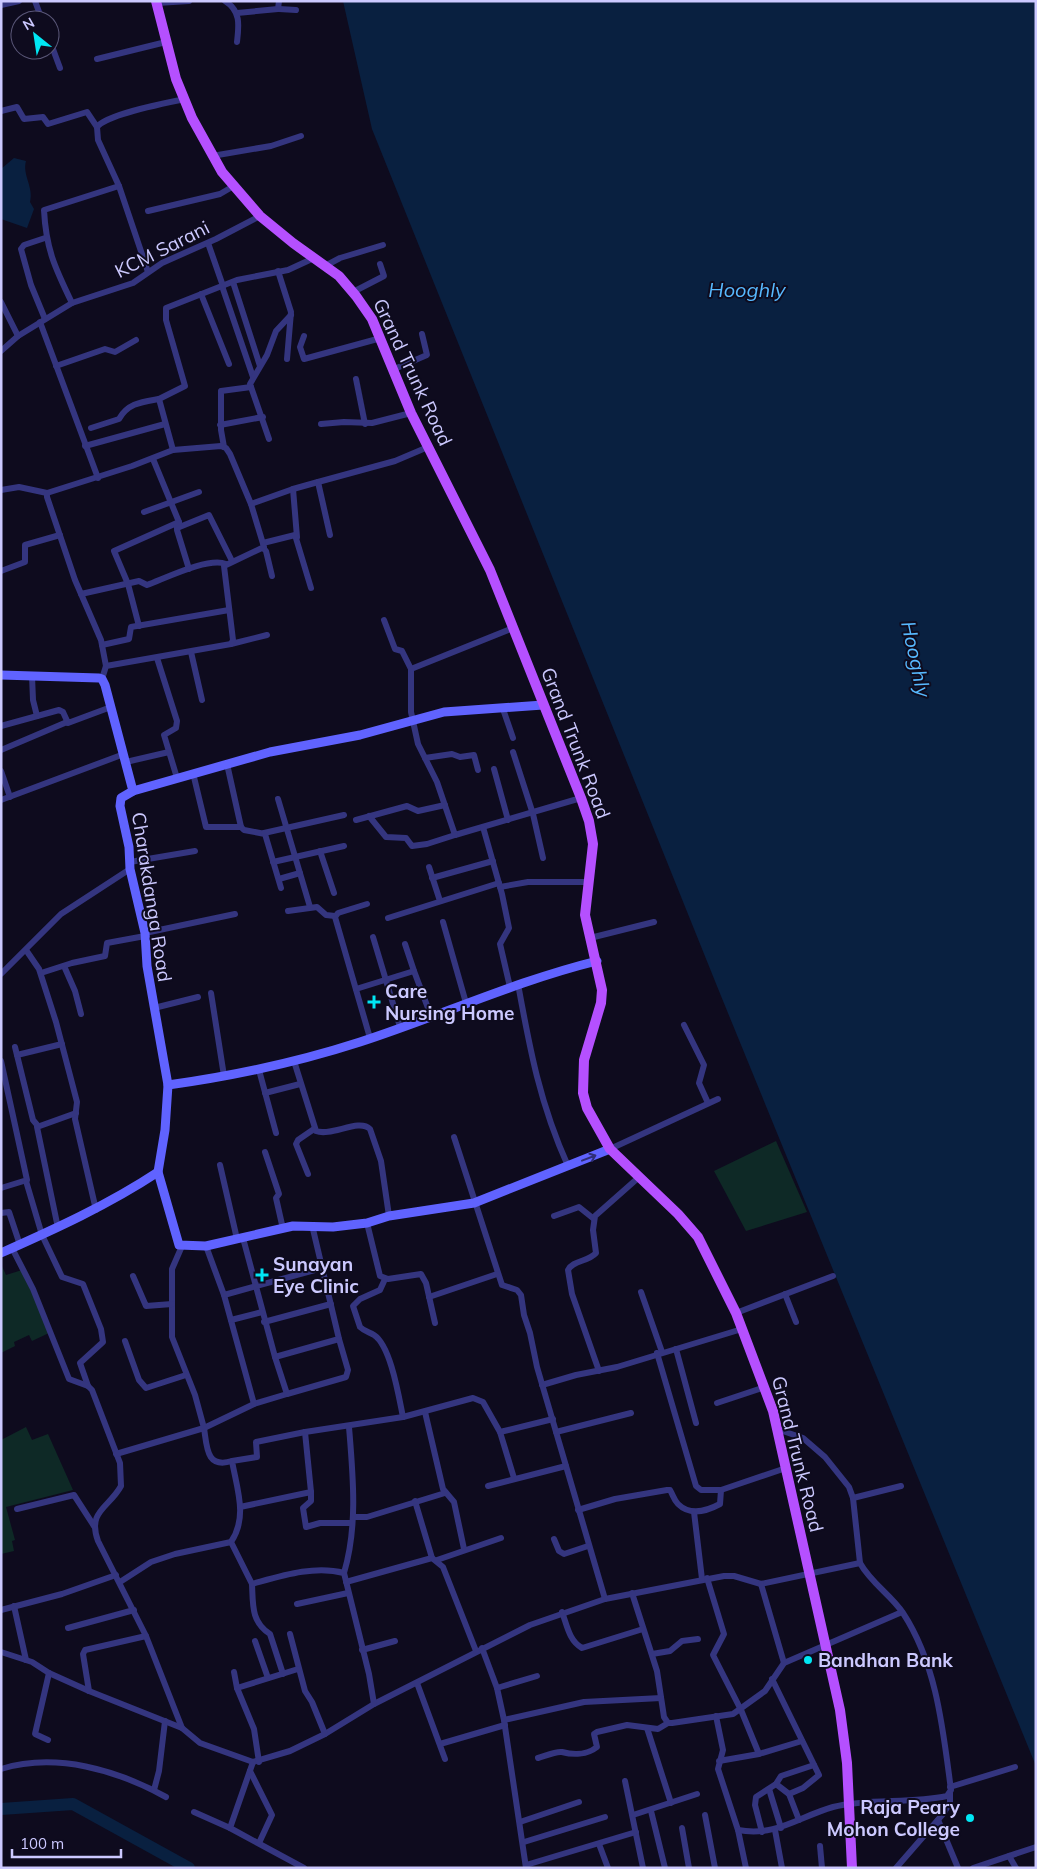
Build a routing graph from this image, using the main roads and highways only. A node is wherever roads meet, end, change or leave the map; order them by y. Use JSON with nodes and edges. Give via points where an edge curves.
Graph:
{"nodes":[{"id":1,"x":157,"y":2,"type":"edge"},
{"id":2,"x":852,"y":1868,"type":"edge"}],
"edges":[{"from":1,"to":2,"type":"main road","name":"Grand Trunk Road","via":[[184,99],[212,156],[232,187],[260,216],[340,276],[380,338],[410,413],[490,570],[581,798],[593,839],[585,915],[602,990],[602,1003],[584,1060],[583,1093],[591,1119],[610,1149],[698,1237],[736,1312],[765,1387],[827,1646],[844,1735]]}]}
